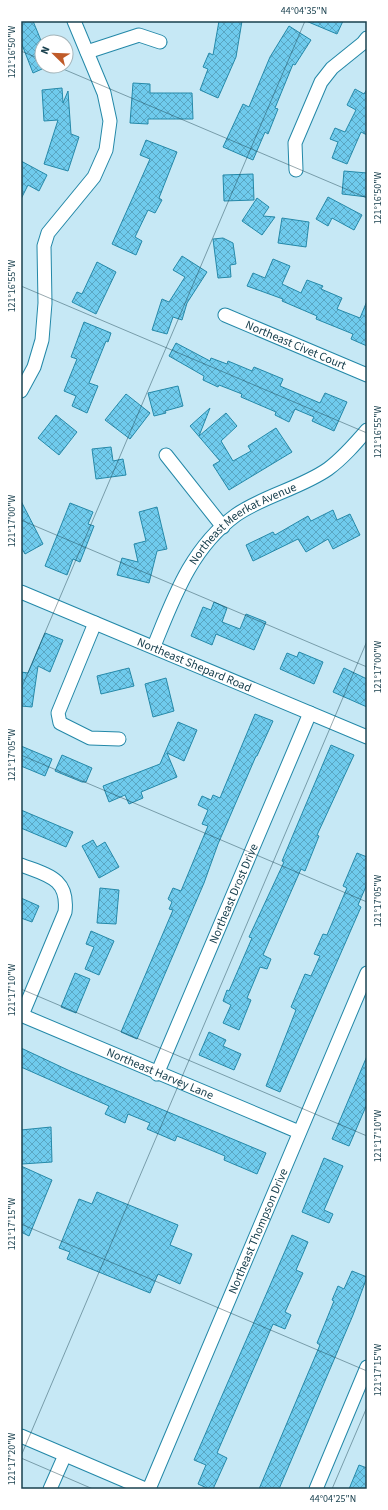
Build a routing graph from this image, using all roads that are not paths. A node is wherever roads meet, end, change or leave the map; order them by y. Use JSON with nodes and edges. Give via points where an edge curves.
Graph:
{"nodes":[{"id":1,"x":74,"y":21,"type":"edge"},
{"id":2,"x":367,"y":38,"type":"edge"},
{"id":3,"x":160,"y":42,"type":"dead end"},
{"id":4,"x":87,"y":52,"type":"junction"},
{"id":5,"x":296,"y":170,"type":"dead end"},
{"id":6,"x":225,"y":315,"type":"dead end"},
{"id":7,"x":367,"y":375,"type":"edge"},
{"id":8,"x":21,"y":391,"type":"edge"},
{"id":9,"x":367,"y":430,"type":"edge"},
{"id":10,"x":166,"y":455,"type":"dead end"},
{"id":11,"x":223,"y":527,"type":"junction"},
{"id":12,"x":21,"y":592,"type":"edge"},
{"id":13,"x":95,"y":623,"type":"junction"},
{"id":14,"x":154,"y":646,"type":"junction"},
{"id":15,"x":310,"y":713,"type":"junction"},
{"id":16,"x":367,"y":737,"type":"edge"},
{"id":17,"x":119,"y":739,"type":"dead end"},
{"id":18,"x":21,"y":865,"type":"edge"},
{"id":19,"x":367,"y":974,"type":"edge"},
{"id":20,"x":21,"y":1015,"type":"edge"},
{"id":21,"x":157,"y":1074,"type":"junction"},
{"id":22,"x":299,"y":1132,"type":"junction"},
{"id":23,"x":367,"y":1367,"type":"edge"},
{"id":24,"x":21,"y":1436,"type":"edge"},
{"id":25,"x":65,"y":1455,"type":"junction"},
{"id":26,"x":50,"y":1489,"type":"edge"},
{"id":27,"x":145,"y":1489,"type":"edge"},
{"id":28,"x":149,"y":1489,"type":"edge"},
{"id":29,"x":316,"y":1489,"type":"edge"}],
"edges":[{"from":1,"to":4,"type":"street"},
{"from":2,"to":5,"type":"street","via":[[332,68],[321,82],[295,143]]},
{"from":3,"to":4,"type":"street","via":[[139,35]]},
{"from":4,"to":8,"type":"street","via":[[104,93],[110,121],[106,150],[94,177],[48,232],[44,246],[45,303],[42,340],[34,367]]},
{"from":6,"to":7,"type":"street","name":"Northeast Civet Court"},
{"from":9,"to":11,"type":"street","name":"Northeast Meerkat Avenue","via":[[350,450],[328,469],[237,515]]},
{"from":10,"to":11,"type":"street"},
{"from":11,"to":14,"type":"street","name":"Northeast Meerkat Avenue","via":[[189,566]]},
{"from":12,"to":13,"type":"street","name":"Northeast Shepard Road"},
{"from":13,"to":14,"type":"street","name":"Northeast Shepard Road"},
{"from":13,"to":17,"type":"street","via":[[58,713],[60,723],[90,738]]},
{"from":14,"to":15,"type":"street","name":"Northeast Shepard Road"},
{"from":15,"to":16,"type":"street","name":"Northeast Shepard Road"},
{"from":15,"to":21,"type":"street","name":"Northeast Drost Drive"},
{"from":18,"to":20,"type":"street","via":[[56,880],[65,892],[66,902],[65,912]]},
{"from":19,"to":22,"type":"street","name":"Northeast Thompson Drive"},
{"from":20,"to":21,"type":"street","name":"Northeast Harvey Lane"},
{"from":21,"to":22,"type":"street","name":"Northeast Harvey Lane"},
{"from":22,"to":28,"type":"street","name":"Northeast Thompson Drive"},
{"from":23,"to":29,"type":"street"},
{"from":24,"to":25,"type":"street"},
{"from":25,"to":26,"type":"street"},
{"from":25,"to":27,"type":"street"}]}
